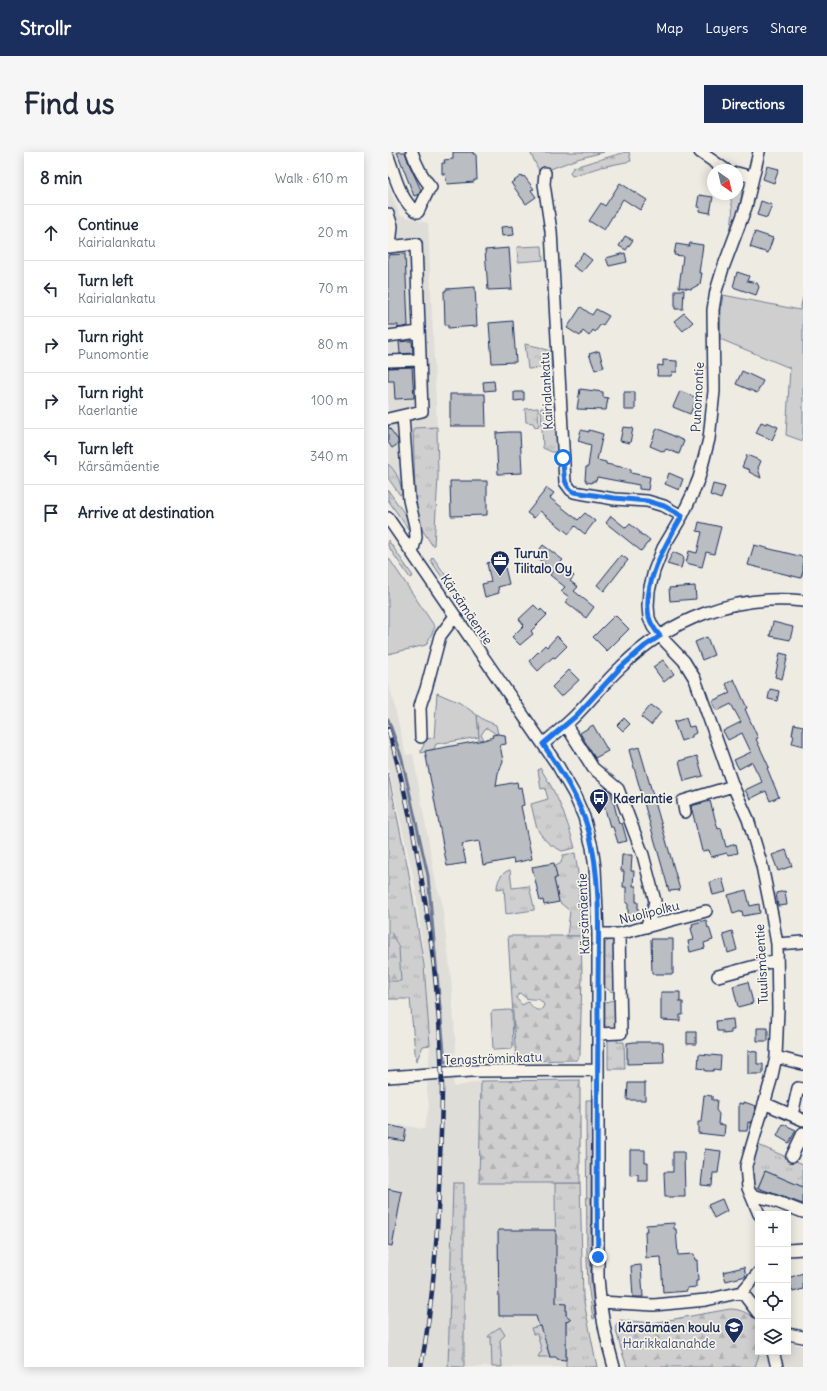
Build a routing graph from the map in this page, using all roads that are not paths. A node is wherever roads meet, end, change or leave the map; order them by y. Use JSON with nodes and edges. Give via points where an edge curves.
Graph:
{"nodes":[{"id":1,"x":412,"y":152,"type":"edge"},
{"id":2,"x":700,"y":152,"type":"edge"},
{"id":3,"x":759,"y":152,"type":"edge"},
{"id":4,"x":388,"y":156,"type":"edge"},
{"id":5,"x":717,"y":164,"type":"edge"},
{"id":6,"x":545,"y":173,"type":"dead end"},
{"id":7,"x":743,"y":175,"type":"edge"},
{"id":8,"x":752,"y":177,"type":"junction"},
{"id":9,"x":388,"y":214,"type":"edge"},
{"id":10,"x":389,"y":247,"type":"edge"},
{"id":11,"x":419,"y":332,"type":"junction"},
{"id":12,"x":388,"y":336,"type":"edge"},
{"id":13,"x":420,"y":360,"type":"junction"},
{"id":14,"x":388,"y":361,"type":"edge"},
{"id":15,"x":403,"y":416,"type":"junction"},
{"id":16,"x":388,"y":419,"type":"edge"},
{"id":17,"x":682,"y":516,"type":"junction"},
{"id":18,"x":388,"y":518,"type":"edge"},
{"id":19,"x":412,"y":553,"type":"junction"},
{"id":20,"x":803,"y":601,"type":"edge"},
{"id":21,"x":455,"y":616,"type":"junction"},
{"id":22,"x":660,"y":636,"type":"junction"},
{"id":23,"x":566,"y":725,"type":"junction"},
{"id":24,"x":421,"y":737,"type":"dead end"},
{"id":25,"x":543,"y":744,"type":"junction"},
{"id":26,"x":733,"y":786,"type":"junction"},
{"id":27,"x":686,"y":812,"type":"dead end"},
{"id":28,"x":706,"y":911,"type":"dead end"},
{"id":29,"x":646,"y":927,"type":"junction"},
{"id":30,"x":598,"y":934,"type":"junction"},
{"id":31,"x":619,"y":934,"type":"junction"},
{"id":32,"x":803,"y":942,"type":"edge"},
{"id":33,"x":777,"y":944,"type":"junction"},
{"id":34,"x":777,"y":960,"type":"junction"},
{"id":35,"x":718,"y":976,"type":"dead end"},
{"id":36,"x":598,"y":1034,"type":"junction"},
{"id":37,"x":776,"y":1057,"type":"junction"},
{"id":38,"x":803,"y":1064,"type":"edge"},
{"id":39,"x":598,"y":1070,"type":"junction"},
{"id":40,"x":388,"y":1077,"type":"edge"},
{"id":41,"x":803,"y":1089,"type":"edge"},
{"id":42,"x":764,"y":1103,"type":"junction"},
{"id":43,"x":792,"y":1115,"type":"junction"},
{"id":44,"x":803,"y":1120,"type":"edge"},
{"id":45,"x":803,"y":1134,"type":"edge"},
{"id":46,"x":792,"y":1156,"type":"dead end"},
{"id":47,"x":751,"y":1195,"type":"junction"},
{"id":48,"x":758,"y":1211,"type":"edge"},
{"id":49,"x":803,"y":1212,"type":"edge"},
{"id":50,"x":803,"y":1249,"type":"edge"},
{"id":51,"x":791,"y":1250,"type":"edge"},
{"id":52,"x":755,"y":1277,"type":"edge"},
{"id":53,"x":742,"y":1292,"type":"junction"},
{"id":54,"x":600,"y":1302,"type":"junction"},
{"id":55,"x":755,"y":1309,"type":"edge"},
{"id":56,"x":791,"y":1335,"type":"edge"},
{"id":57,"x":803,"y":1337,"type":"edge"},
{"id":58,"x":775,"y":1355,"type":"edge"},
{"id":59,"x":614,"y":1367,"type":"edge"},
{"id":60,"x":777,"y":1367,"type":"edge"}],
"edges":[{"from":1,"to":4,"type":"street","via":[[431,187],[418,212],[411,208],[404,197]]},
{"from":2,"to":5,"type":"street"},
{"from":3,"to":8,"type":"street","name":"Punomontie"},
{"from":6,"to":17,"type":"street","name":"Kairialankatu","via":[[544,184],[551,231],[565,482],[574,492],[647,501],[664,506]]},
{"from":7,"to":8,"type":"street"},
{"from":8,"to":17,"type":"street","name":"Punomontie","via":[[746,207],[716,291],[713,310],[714,391],[709,439],[699,478]]},
{"from":9,"to":10,"type":"street","via":[[392,226]]},
{"from":10,"to":11,"type":"street","via":[[416,244]]},
{"from":11,"to":12,"type":"street"},
{"from":11,"to":13,"type":"street"},
{"from":13,"to":14,"type":"street"},
{"from":13,"to":15,"type":"street","via":[[422,411]]},
{"from":15,"to":16,"type":"street"},
{"from":15,"to":19,"type":"street","via":[[409,500],[416,537]]},
{"from":17,"to":22,"type":"street","name":"Punomontie","via":[[663,548],[650,591],[649,618]]},
{"from":18,"to":19,"type":"street","name":"Kärsämäentie"},
{"from":19,"to":21,"type":"street","name":"Kärsämäentie"},
{"from":20,"to":22,"type":"street","via":[[766,600],[728,606],[681,623]]},
{"from":21,"to":24,"type":"street","via":[[440,636],[420,707]]},
{"from":21,"to":25,"type":"street","name":"Kärsämäentie"},
{"from":22,"to":23,"type":"street","via":[[621,667]]},
{"from":22,"to":26,"type":"street","name":"Tuulismäentie","via":[[684,661],[695,679]]},
{"from":23,"to":25,"type":"street"},
{"from":23,"to":29,"type":"street","via":[[593,768],[618,789],[643,855],[655,901]]},
{"from":25,"to":30,"type":"street","name":"Kärsämäentie","via":[[574,794],[589,832],[595,868]]},
{"from":26,"to":27,"type":"street","via":[[683,801]]},
{"from":26,"to":33,"type":"street","name":"Tuulismäentie","via":[[748,819],[762,866]]},
{"from":28,"to":29,"type":"street","name":"Nuolipolku"},
{"from":29,"to":31,"type":"street","name":"Nuolipolku"},
{"from":30,"to":31,"type":"street","name":"Nuolipolku"},
{"from":30,"to":36,"type":"street","name":"Kärsämäentie"},
{"from":31,"to":36,"type":"street","via":[[621,1033]]},
{"from":32,"to":33,"type":"street"},
{"from":33,"to":34,"type":"street","name":"Tuulismäentie"},
{"from":34,"to":35,"type":"street"},
{"from":34,"to":37,"type":"street","name":"Tuulismäentie"},
{"from":36,"to":39,"type":"street","name":"Kärsämäentie"},
{"from":37,"to":38,"type":"street"},
{"from":37,"to":42,"type":"street","name":"Tuulismäentie"},
{"from":39,"to":40,"type":"street","name":"Tengströminkatu","via":[[471,1071]]},
{"from":39,"to":54,"type":"street","name":"Kärsämäentie"},
{"from":41,"to":43,"type":"street","via":[[798,1088]]},
{"from":42,"to":43,"type":"street"},
{"from":42,"to":47,"type":"street","name":"Tuulismäentie","via":[[746,1166]]},
{"from":43,"to":44,"type":"street"},
{"from":45,"to":46,"type":"street"},
{"from":47,"to":48,"type":"street","name":"Tuulismäentie"},
{"from":47,"to":49,"type":"street"},
{"from":50,"to":51,"type":"street"},
{"from":52,"to":53,"type":"street"},
{"from":53,"to":54,"type":"street","via":[[677,1304]]},
{"from":53,"to":55,"type":"street"},
{"from":54,"to":59,"type":"street","name":"Kärsämäentie","via":[[606,1341]]},
{"from":56,"to":57,"type":"street"},
{"from":58,"to":60,"type":"street"}]}
